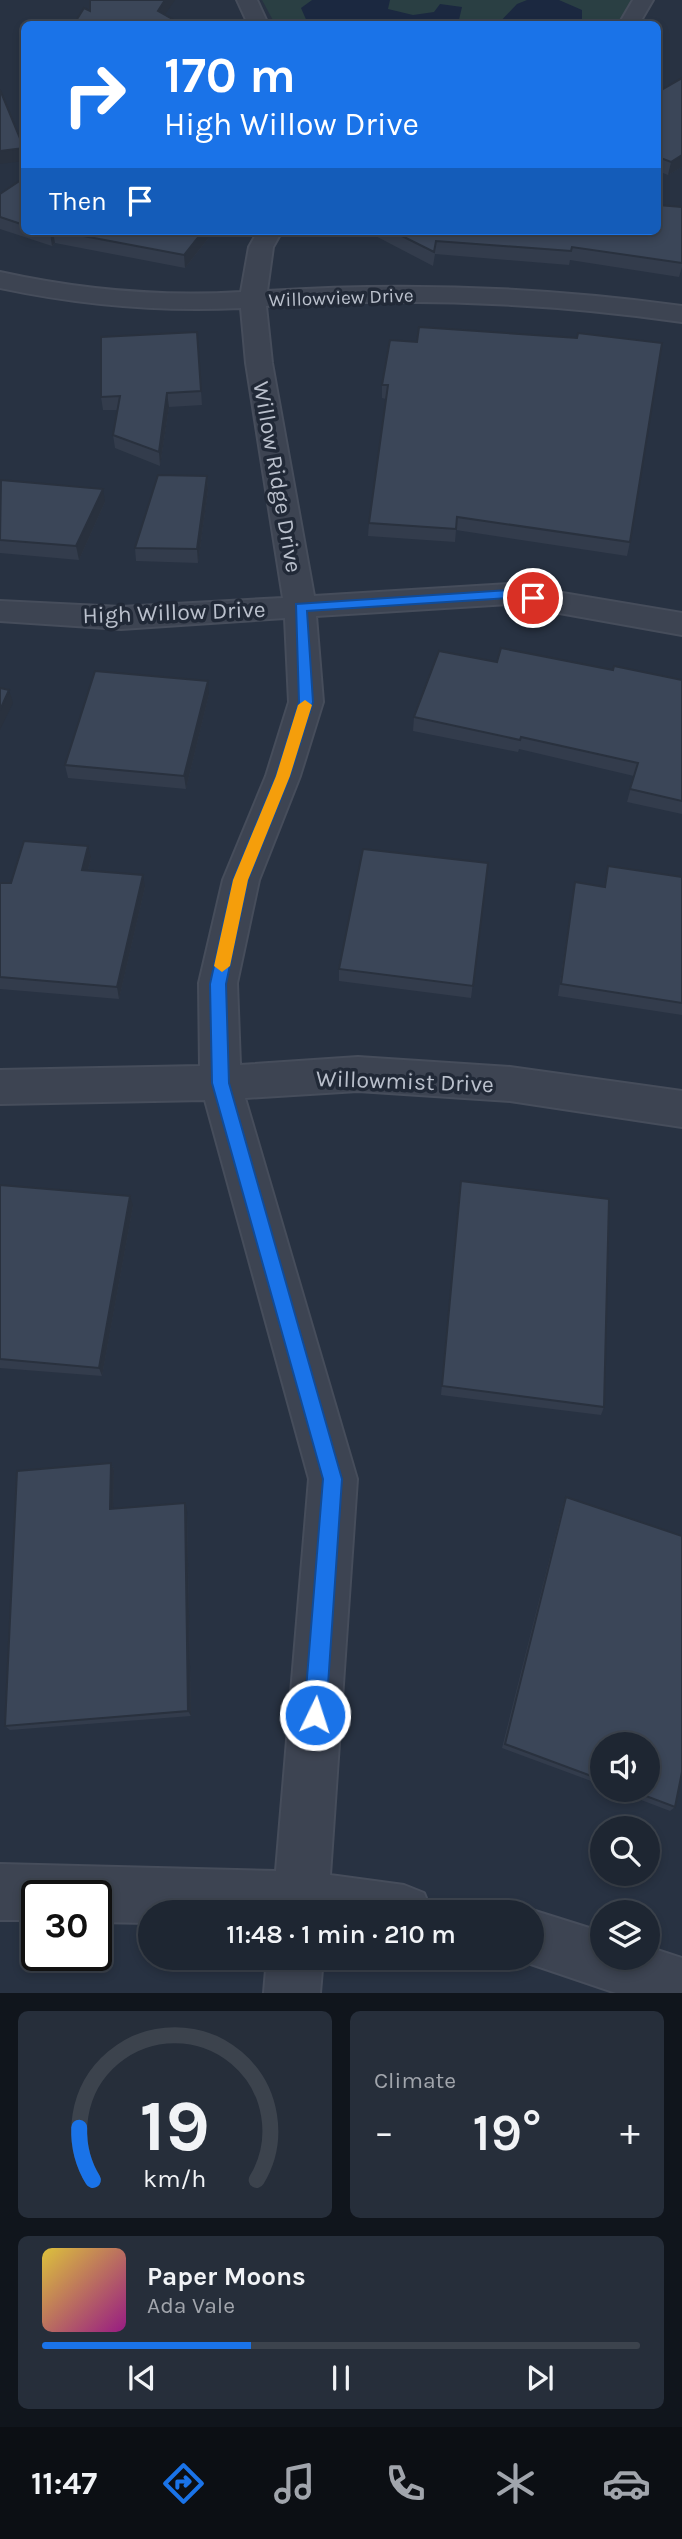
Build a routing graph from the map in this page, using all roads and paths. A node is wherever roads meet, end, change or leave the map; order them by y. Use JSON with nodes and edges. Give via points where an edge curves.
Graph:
{"nodes":[{"id":1,"x":247,"y":0,"type":"edge"},
{"id":2,"x":643,"y":0,"type":"edge"},
{"id":3,"x":257,"y":21,"type":"edge"},
{"id":4,"x":631,"y":21,"type":"edge"},
{"id":5,"x":268,"y":235,"type":"edge"},
{"id":6,"x":0,"y":280,"type":"edge"},
{"id":7,"x":253,"y":300,"type":"junction"},
{"id":8,"x":682,"y":314,"type":"edge"},
{"id":9,"x":300,"y":607,"type":"junction"},
{"id":10,"x":0,"y":611,"type":"edge"},
{"id":11,"x":682,"y":624,"type":"edge"},
{"id":12,"x":220,"y":1083,"type":"junction"},
{"id":13,"x":0,"y":1087,"type":"edge"},
{"id":14,"x":682,"y":1109,"type":"edge"},
{"id":15,"x":0,"y":1892,"type":"edge"},
{"id":16,"x":172,"y":1900,"type":"edge"},
{"id":17,"x":301,"y":1900,"type":"edge"},
{"id":18,"x":544,"y":1942,"type":"edge"},
{"id":19,"x":294,"y":1970,"type":"edge"},
{"id":20,"x":682,"y":1986,"type":"edge"},
{"id":21,"x":292,"y":1993,"type":"edge"}],
"edges":[{"from":1,"to":3,"type":"street"},
{"from":2,"to":4,"type":"street"},
{"from":5,"to":7,"type":"street","name":"Willow Ridge Drive","via":[[261,247]]},
{"from":6,"to":7,"type":"street","name":"Willowview Drive","via":[[57,293],[116,299]]},
{"from":7,"to":8,"type":"street","name":"Willowview Drive","via":[[379,293],[500,296],[600,302]]},
{"from":7,"to":9,"type":"street","name":"Willow Ridge Drive","via":[[259,363]]},
{"from":9,"to":10,"type":"street","name":"High Willow Drive","via":[[121,618]]},
{"from":9,"to":11,"type":"street","name":"High Willow Drive","via":[[509,594]]},
{"from":9,"to":12,"type":"street","name":"Willow Ridge Drive","via":[[306,702],[283,776],[241,880],[218,984]]},
{"from":12,"to":13,"type":"street","name":"Willowmist Drive"},
{"from":12,"to":14,"type":"street","name":"Willowmist Drive","via":[[358,1074],[510,1084]]},
{"from":12,"to":17,"type":"street","name":"Willow Ridge Drive","via":[[332,1479]]},
{"from":15,"to":16,"type":"street"},
{"from":18,"to":20,"type":"street"},
{"from":19,"to":21,"type":"street"}]}
